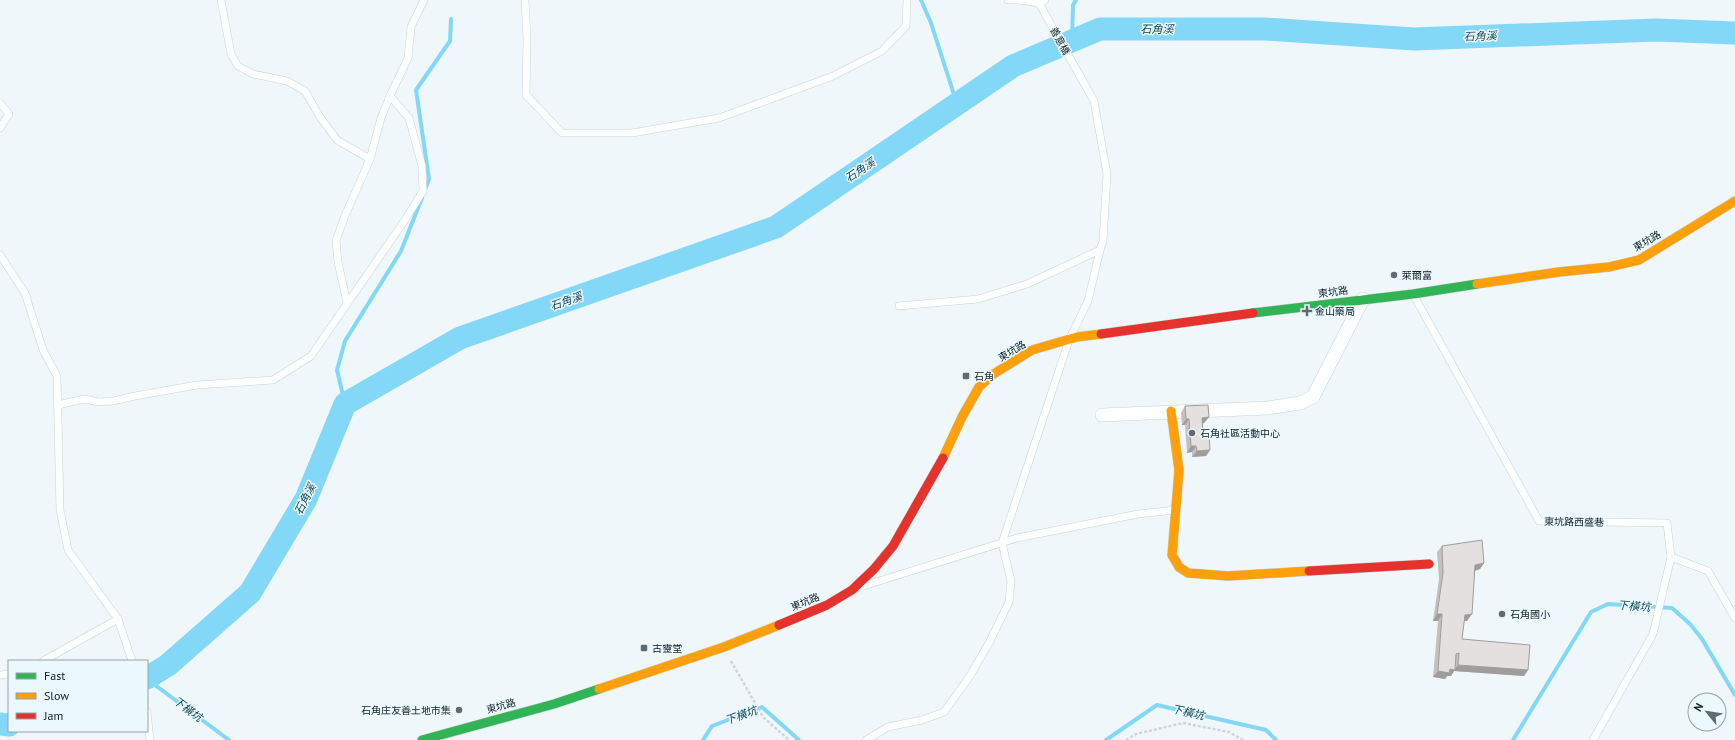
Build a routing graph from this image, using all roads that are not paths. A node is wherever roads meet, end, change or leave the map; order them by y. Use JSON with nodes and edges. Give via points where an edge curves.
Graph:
{"nodes":[{"id":1,"x":221,"y":0,"type":"edge"},
{"id":2,"x":424,"y":0,"type":"edge"},
{"id":3,"x":525,"y":0,"type":"edge"},
{"id":4,"x":907,"y":0,"type":"edge"},
{"id":5,"x":1008,"y":0,"type":"edge"},
{"id":6,"x":1019,"y":0,"type":"edge"},
{"id":7,"x":1041,"y":1,"type":"edge"},
{"id":8,"x":390,"y":96,"type":"junction"},
{"id":9,"x":0,"y":103,"type":"edge"},
{"id":10,"x":0,"y":128,"type":"edge"},
{"id":11,"x":370,"y":159,"type":"junction"},
{"id":12,"x":1735,"y":201,"type":"edge"},
{"id":13,"x":1100,"y":250,"type":"junction"},
{"id":14,"x":0,"y":255,"type":"edge"},
{"id":15,"x":1413,"y":294,"type":"junction"},
{"id":16,"x":1363,"y":299,"type":"junction"},
{"id":17,"x":347,"y":303,"type":"junction"},
{"id":18,"x":899,"y":306,"type":"dead end"},
{"id":19,"x":1068,"y":340,"type":"junction"},
{"id":20,"x":58,"y":405,"type":"junction"},
{"id":21,"x":1171,"y":411,"type":"junction"},
{"id":22,"x":1102,"y":415,"type":"dead end"},
{"id":23,"x":1176,"y":509,"type":"junction"},
{"id":24,"x":1002,"y":543,"type":"junction"},
{"id":25,"x":1671,"y":557,"type":"junction"},
{"id":26,"x":1429,"y":564,"type":"dead end"},
{"id":27,"x":852,"y":590,"type":"junction"},
{"id":28,"x":1735,"y":618,"type":"edge"},
{"id":29,"x":118,"y":619,"type":"junction"},
{"id":30,"x":45,"y":660,"type":"edge"},
{"id":31,"x":132,"y":660,"type":"edge"},
{"id":32,"x":148,"y":722,"type":"edge"},
{"id":33,"x":150,"y":740,"type":"edge"},
{"id":34,"x":422,"y":740,"type":"edge"},
{"id":35,"x":866,"y":740,"type":"edge"},
{"id":36,"x":1593,"y":740,"type":"edge"}],
"edges":[{"from":1,"to":11,"type":"lane","via":[[231,54],[238,66],[253,74],[287,81],[305,91],[337,140]]},
{"from":2,"to":8,"type":"lane","via":[[411,27],[408,58]]},
{"from":3,"to":4,"type":"lane","via":[[526,95],[562,134],[632,133],[719,118],[833,76],[882,51],[906,26]]},
{"from":5,"to":6,"type":"lane"},
{"from":6,"to":7,"type":"lane"},
{"from":7,"to":13,"type":"lane","name":"善意橋","via":[[1094,101],[1107,174],[1103,241]]},
{"from":8,"to":11,"type":"lane"},
{"from":8,"to":17,"type":"lane","via":[[409,118],[422,166],[423,190]]},
{"from":9,"to":10,"type":"lane","via":[[10,114]]},
{"from":11,"to":17,"type":"lane","via":[[336,241]]},
{"from":12,"to":15,"type":"street","name":"東坑路","via":[[1639,260],[1609,267]]},
{"from":13,"to":18,"type":"lane","via":[[1027,284],[978,299]]},
{"from":13,"to":19,"type":"lane","name":"善意橋","via":[[1088,301]]},
{"from":14,"to":20,"type":"lane","via":[[25,293],[43,350],[57,376]]},
{"from":15,"to":16,"type":"street","name":"東坑路"},
{"from":15,"to":25,"type":"lane","name":"東坑路西盛巷","via":[[1538,521],[1667,523]]},
{"from":16,"to":19,"type":"street","name":"東坑路"},
{"from":16,"to":21,"type":"street","via":[[1313,397],[1300,403],[1268,408]]},
{"from":17,"to":20,"type":"lane","via":[[311,356],[274,380],[197,385],[113,401],[84,399]]},
{"from":19,"to":24,"type":"lane","name":"善意橋"},
{"from":19,"to":27,"type":"street","name":"東坑路","via":[[1032,350],[992,375],[979,388],[937,470],[893,546]]},
{"from":20,"to":29,"type":"lane","via":[[60,510],[68,550]]},
{"from":21,"to":22,"type":"street"},
{"from":21,"to":23,"type":"street","via":[[1179,470]]},
{"from":23,"to":24,"type":"lane","via":[[1138,514]]},
{"from":23,"to":26,"type":"street","via":[[1172,555],[1179,567],[1188,573],[1228,576]]},
{"from":24,"to":27,"type":"lane"},
{"from":24,"to":35,"type":"lane","via":[[1011,580],[1009,602],[990,641],[965,682],[944,712],[922,720],[888,727]]},
{"from":25,"to":28,"type":"lane","via":[[1708,571]]},
{"from":25,"to":36,"type":"lane","via":[[1653,634]]},
{"from":27,"to":34,"type":"street","name":"東坑路","via":[[827,605],[724,647],[554,704]]},
{"from":29,"to":30,"type":"lane"},
{"from":29,"to":31,"type":"lane"},
{"from":32,"to":33,"type":"lane"}]}
